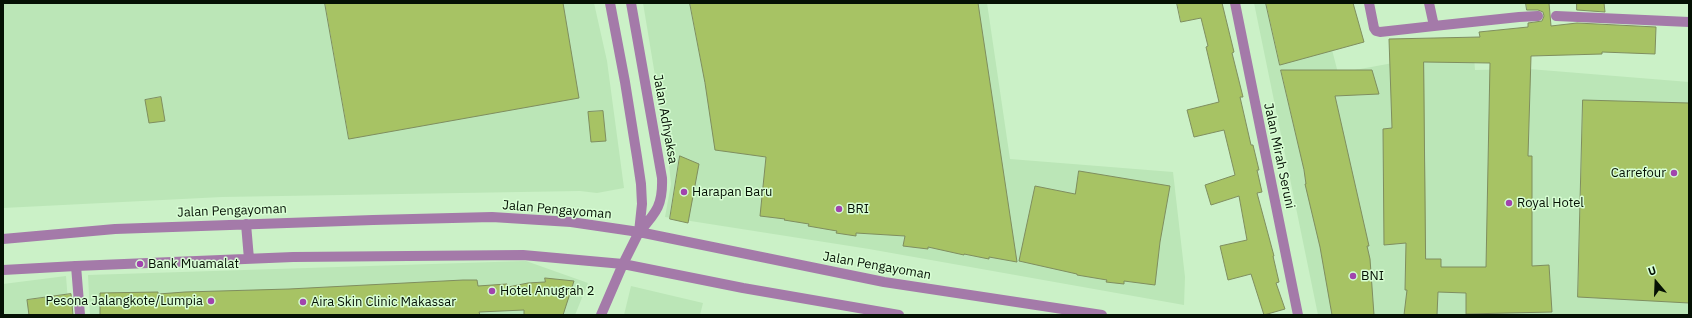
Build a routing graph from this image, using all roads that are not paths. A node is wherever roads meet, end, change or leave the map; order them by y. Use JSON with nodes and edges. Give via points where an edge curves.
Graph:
{"nodes":[{"id":1,"x":610,"y":3,"type":"edge"},
{"id":2,"x":631,"y":3,"type":"edge"},
{"id":3,"x":1235,"y":3,"type":"edge"},
{"id":4,"x":1369,"y":3,"type":"edge"},
{"id":5,"x":1429,"y":3,"type":"edge"},
{"id":6,"x":1538,"y":16,"type":"dead end"},
{"id":7,"x":1556,"y":16,"type":"dead end"},
{"id":8,"x":1689,"y":22,"type":"edge"},
{"id":9,"x":1434,"y":26,"type":"junction"},
{"id":10,"x":246,"y":224,"type":"junction"},
{"id":11,"x":638,"y":232,"type":"junction"},
{"id":12,"x":3,"y":239,"type":"edge"},
{"id":13,"x":249,"y":259,"type":"junction"},
{"id":14,"x":623,"y":264,"type":"junction"},
{"id":15,"x":76,"y":266,"type":"junction"},
{"id":16,"x":3,"y":270,"type":"edge"},
{"id":17,"x":80,"y":315,"type":"edge"},
{"id":18,"x":601,"y":315,"type":"edge"},
{"id":19,"x":899,"y":315,"type":"edge"},
{"id":20,"x":1102,"y":315,"type":"edge"},
{"id":21,"x":1298,"y":315,"type":"edge"}],
"edges":[{"from":1,"to":11,"type":"street","name":"Jalan Adhyaksa","via":[[641,184],[642,217]]},
{"from":2,"to":11,"type":"street","name":"Jalan Adhyaksa","via":[[662,178],[662,192],[655,213]]},
{"from":3,"to":21,"type":"street","name":"Jalan Mirah Seruni"},
{"from":4,"to":9,"type":"street","via":[[1376,31]]},
{"from":5,"to":9,"type":"street"},
{"from":6,"to":9,"type":"street"},
{"from":7,"to":8,"type":"street"},
{"from":10,"to":11,"type":"street","name":"Jalan Pengayoman","via":[[492,217],[571,222]]},
{"from":10,"to":12,"type":"street","name":"Jalan Pengayoman","via":[[115,229]]},
{"from":10,"to":13,"type":"street"},
{"from":11,"to":14,"type":"street","name":"Jalan Adhyaksa"},
{"from":11,"to":20,"type":"street","name":"Jalan Pengayoman","via":[[884,282]]},
{"from":13,"to":14,"type":"street","via":[[523,255]]},
{"from":13,"to":15,"type":"street"},
{"from":14,"to":18,"type":"street","name":"Jalan Adhyaksa"},
{"from":14,"to":19,"type":"street"},
{"from":15,"to":16,"type":"street"},
{"from":15,"to":17,"type":"street"}]}
